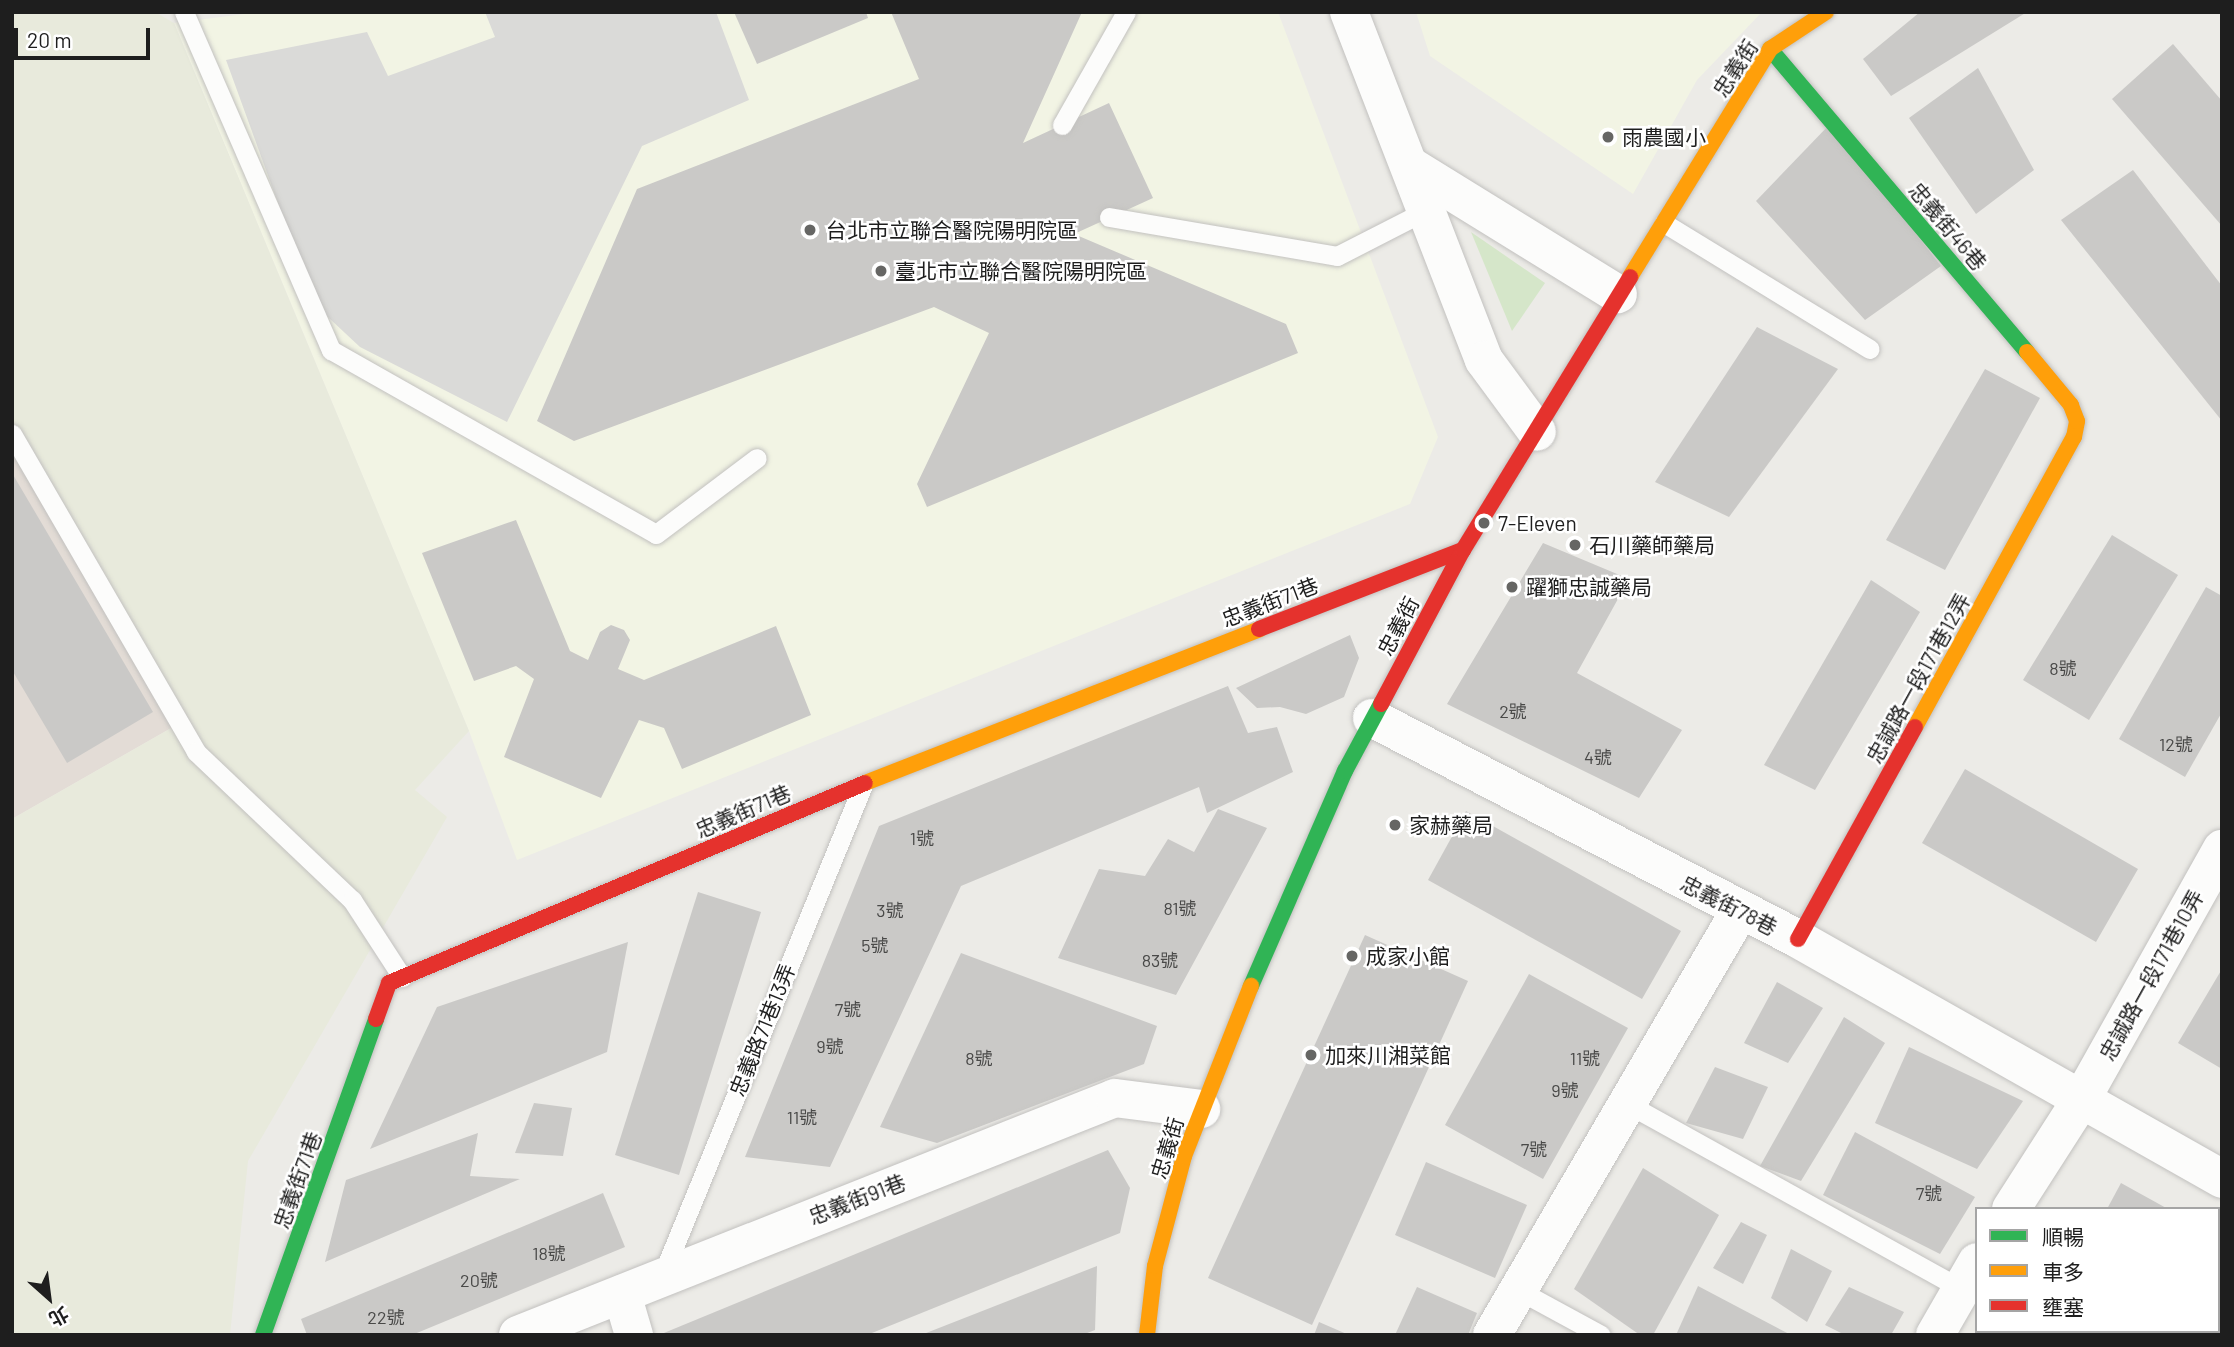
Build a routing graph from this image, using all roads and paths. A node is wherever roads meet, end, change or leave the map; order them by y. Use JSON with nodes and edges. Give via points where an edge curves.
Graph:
{"nodes":[{"id":1,"x":184,"y":12,"type":"edge"},
{"id":2,"x":1126,"y":12,"type":"edge"},
{"id":3,"x":1349,"y":12,"type":"edge"},
{"id":4,"x":1826,"y":12,"type":"edge"},
{"id":5,"x":1770,"y":49,"type":"junction"},
{"id":6,"x":1062,"y":125,"type":"dead end"},
{"id":7,"x":1412,"y":167,"type":"junction"},
{"id":8,"x":1425,"y":211,"type":"junction"},
{"id":9,"x":1109,"y":217,"type":"dead end"},
{"id":10,"x":1664,"y":223,"type":"junction"},
{"id":11,"x":1618,"y":294,"type":"junction"},
{"id":12,"x":1870,"y":349,"type":"dead end"},
{"id":13,"x":1537,"y":432,"type":"junction"},
{"id":14,"x":12,"y":435,"type":"edge"},
{"id":15,"x":2074,"y":438,"type":"joint"},
{"id":16,"x":757,"y":457,"type":"dead end"},
{"id":17,"x":1463,"y":550,"type":"junction"},
{"id":18,"x":1372,"y":718,"type":"junction"},
{"id":19,"x":863,"y":784,"type":"junction"},
{"id":20,"x":2222,"y":849,"type":"edge"},
{"id":21,"x":1739,"y":912,"type":"junction"},
{"id":22,"x":1798,"y":939,"type":"junction"},
{"id":23,"x":402,"y":977,"type":"junction"},
{"id":24,"x":2081,"y":1100,"type":"junction"},
{"id":25,"x":1626,"y":1103,"type":"junction"},
{"id":26,"x":1201,"y":1108,"type":"junction"},
{"id":27,"x":2222,"y":1179,"type":"edge"},
{"id":28,"x":2012,"y":1207,"type":"edge"},
{"id":29,"x":1968,"y":1275,"type":"edge"},
{"id":30,"x":662,"y":1276,"type":"junction"},
{"id":31,"x":1518,"y":1290,"type":"junction"},
{"id":32,"x":622,"y":1294,"type":"junction"},
{"id":33,"x":263,"y":1335,"type":"edge"},
{"id":34,"x":518,"y":1335,"type":"edge"},
{"id":35,"x":634,"y":1335,"type":"edge"},
{"id":36,"x":1147,"y":1335,"type":"edge"},
{"id":37,"x":1492,"y":1335,"type":"edge"},
{"id":38,"x":1601,"y":1335,"type":"edge"},
{"id":39,"x":1935,"y":1335,"type":"edge"}],
"edges":[{"from":1,"to":16,"type":"lane","via":[[331,349],[656,534]]},
{"from":2,"to":6,"type":"lane"},
{"from":3,"to":7,"type":"street"},
{"from":4,"to":5,"type":"street","name":"忠義街"},
{"from":5,"to":10,"type":"street","name":"忠義街"},
{"from":5,"to":15,"type":"street","name":"忠義街46巷","via":[[2071,405],[2077,421]]},
{"from":7,"to":8,"type":"street"},
{"from":7,"to":11,"type":"street"},
{"from":8,"to":9,"type":"lane","via":[[1337,256]]},
{"from":8,"to":13,"type":"street","via":[[1484,360]]},
{"from":10,"to":11,"type":"street","name":"忠義街"},
{"from":10,"to":12,"type":"lane"},
{"from":11,"to":13,"type":"street","name":"忠義街"},
{"from":13,"to":17,"type":"street","name":"忠義街"},
{"from":14,"to":23,"type":"lane","via":[[196,752],[352,900]]},
{"from":15,"to":22,"type":"street","name":"忠誠路一段171巷12弄"},
{"from":17,"to":18,"type":"street","name":"忠義街"},
{"from":17,"to":19,"type":"street","name":"忠義街71巷"},
{"from":18,"to":21,"type":"street","name":"忠義街78巷"},
{"from":18,"to":26,"type":"street","name":"忠義街"},
{"from":19,"to":23,"type":"street","name":"忠義街71巷"},
{"from":19,"to":30,"type":"lane","name":"忠義路71巷13弄"},
{"from":20,"to":24,"type":"street","name":"忠誠路一段171巷10弄"},
{"from":21,"to":22,"type":"street","name":"忠義街78巷"},
{"from":21,"to":25,"type":"street"},
{"from":22,"to":24,"type":"street","name":"忠義街78巷"},
{"from":23,"to":33,"type":"street","name":"忠義街71巷","via":[[390,983]]},
{"from":24,"to":27,"type":"street","name":"忠義街78巷"},
{"from":24,"to":28,"type":"street","name":"忠誠路一段171巷10弄"},
{"from":25,"to":29,"type":"lane"},
{"from":25,"to":31,"type":"street"},
{"from":26,"to":30,"type":"street","name":"忠義街91巷","via":[[1115,1098]]},
{"from":26,"to":36,"type":"street","name":"忠義街","via":[[1154,1266]]},
{"from":29,"to":39,"type":"street"},
{"from":30,"to":32,"type":"street","name":"忠義街91巷"},
{"from":31,"to":37,"type":"street"},
{"from":31,"to":38,"type":"lane"},
{"from":32,"to":34,"type":"street","name":"忠義街91巷"},
{"from":32,"to":35,"type":"street"}]}
